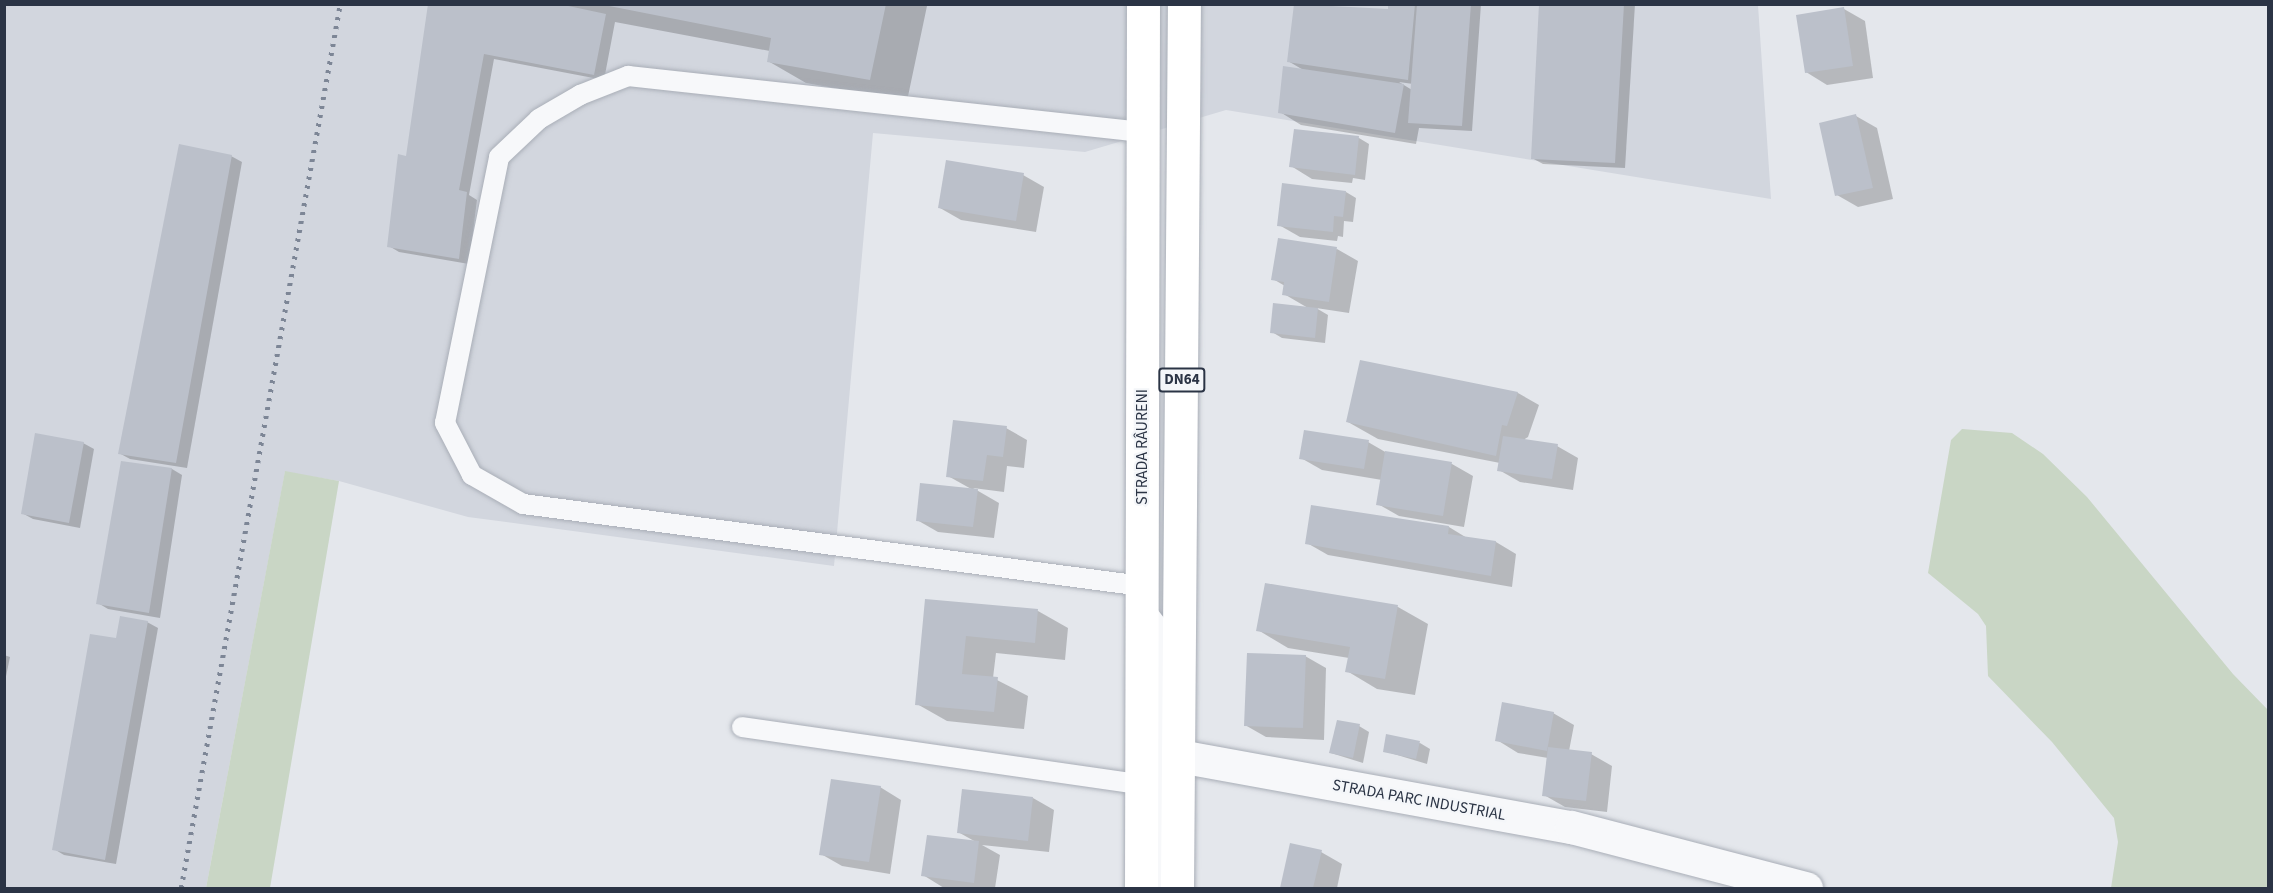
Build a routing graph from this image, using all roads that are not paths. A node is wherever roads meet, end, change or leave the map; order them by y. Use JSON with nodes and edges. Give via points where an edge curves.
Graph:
{"nodes":[{"id":1,"x":1143,"y":4,"type":"edge"},
{"id":2,"x":1184,"y":4,"type":"edge"},
{"id":3,"x":1142,"y":132,"type":"junction"},
{"id":4,"x":1142,"y":586,"type":"junction"},
{"id":5,"x":1143,"y":618,"type":"junction"},
{"id":6,"x":742,"y":727,"type":"dead end"},
{"id":7,"x":1179,"y":756,"type":"junction"},
{"id":8,"x":1143,"y":785,"type":"junction"},
{"id":9,"x":1141,"y":888,"type":"edge"},
{"id":10,"x":1151,"y":888,"type":"edge"},
{"id":11,"x":1177,"y":888,"type":"edge"},
{"id":12,"x":1806,"y":888,"type":"edge"}],
"edges":[{"from":1,"to":3,"type":"main road","name":"STRADA RÂURENI","number":"DN64"},
{"from":2,"to":7,"type":"main road","number":"DN64"},
{"from":3,"to":4,"type":"main road","name":"STRADA RÂURENI","number":"DN64"},
{"from":3,"to":4,"type":"lane","via":[[628,76],[580,95],[539,119],[499,158],[445,423],[472,475],[523,504]]},
{"from":4,"to":5,"type":"main road","name":"STRADA RÂURENI","number":"DN64"},
{"from":5,"to":7,"type":"street","via":[[1158,637],[1161,742]]},
{"from":5,"to":8,"type":"main road","name":"STRADA RÂURENI","number":"DN64"},
{"from":6,"to":8,"type":"lane"},
{"from":7,"to":10,"type":"street","via":[[1161,769],[1158,778],[1158,872]]},
{"from":7,"to":11,"type":"main road","number":"DN64"},
{"from":7,"to":12,"type":"street","name":"STRADA PARC INDUSTRIAL","via":[[1571,827]]},
{"from":8,"to":9,"type":"main road","name":"STRADA RÂURENI","number":"DN64"}]}
